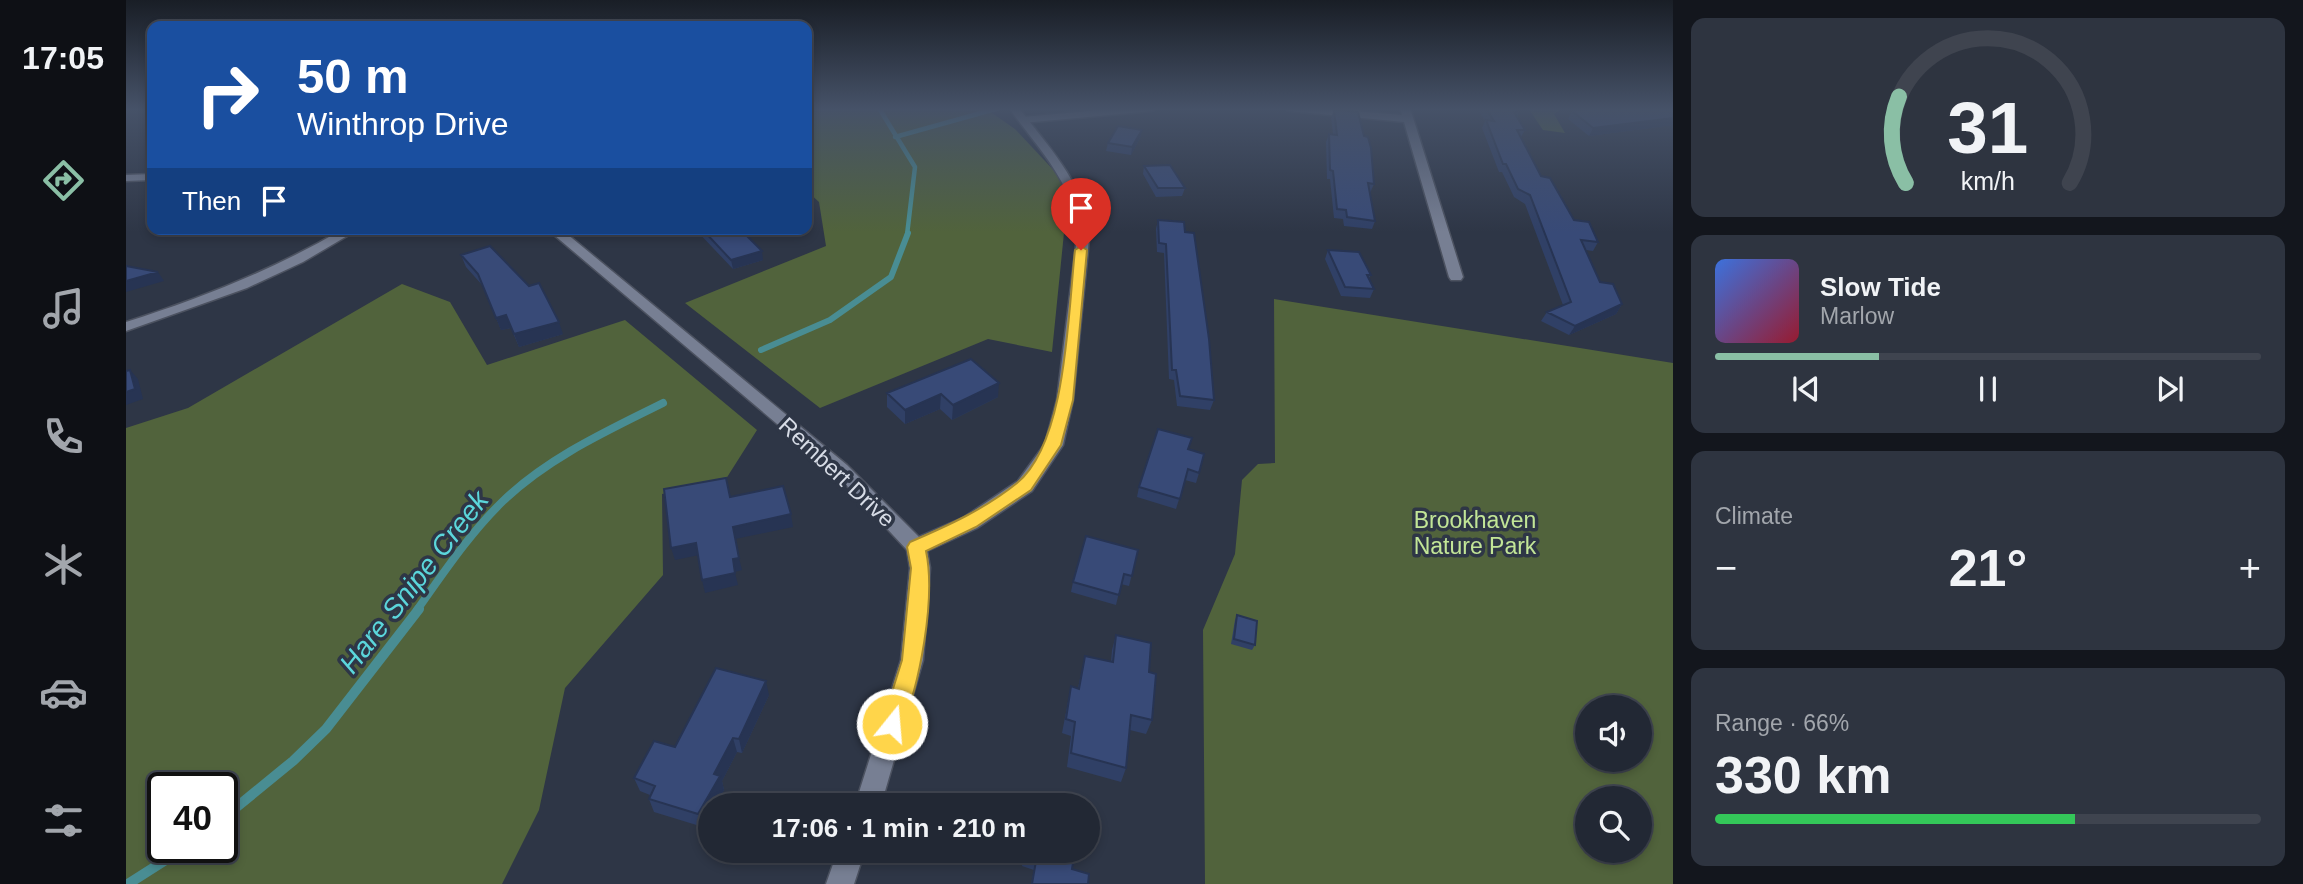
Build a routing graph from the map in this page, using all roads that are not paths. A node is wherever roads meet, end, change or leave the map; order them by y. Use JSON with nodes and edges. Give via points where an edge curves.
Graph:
{"nodes":[{"id":1,"x":1046,"y":149,"type":"edge"},
{"id":2,"x":1418,"y":149,"type":"edge"},
{"id":3,"x":147,"y":177,"type":"edge"},
{"id":4,"x":126,"y":178,"type":"edge"},
{"id":5,"x":343,"y":235,"type":"edge"},
{"id":6,"x":560,"y":235,"type":"edge"},
{"id":7,"x":1457,"y":277,"type":"dead end"},
{"id":8,"x":126,"y":327,"type":"edge"},
{"id":9,"x":916,"y":547,"type":"junction"},
{"id":10,"x":872,"y":793,"type":"edge"},
{"id":11,"x":847,"y":863,"type":"edge"},
{"id":12,"x":840,"y":884,"type":"edge"}],
"edges":[{"from":1,"to":9,"type":"street","via":[[1080,203],[1083,229],[1065,400],[1054,445],[1025,486],[970,523]]},
{"from":2,"to":7,"type":"street"},
{"from":3,"to":4,"type":"street"},
{"from":5,"to":8,"type":"street","via":[[252,283]]},
{"from":6,"to":9,"type":"street","name":"Rembert Drive","via":[[841,469]]},
{"from":9,"to":10,"type":"street","via":[[920,568],[912,660]]},
{"from":11,"to":12,"type":"street"}]}
